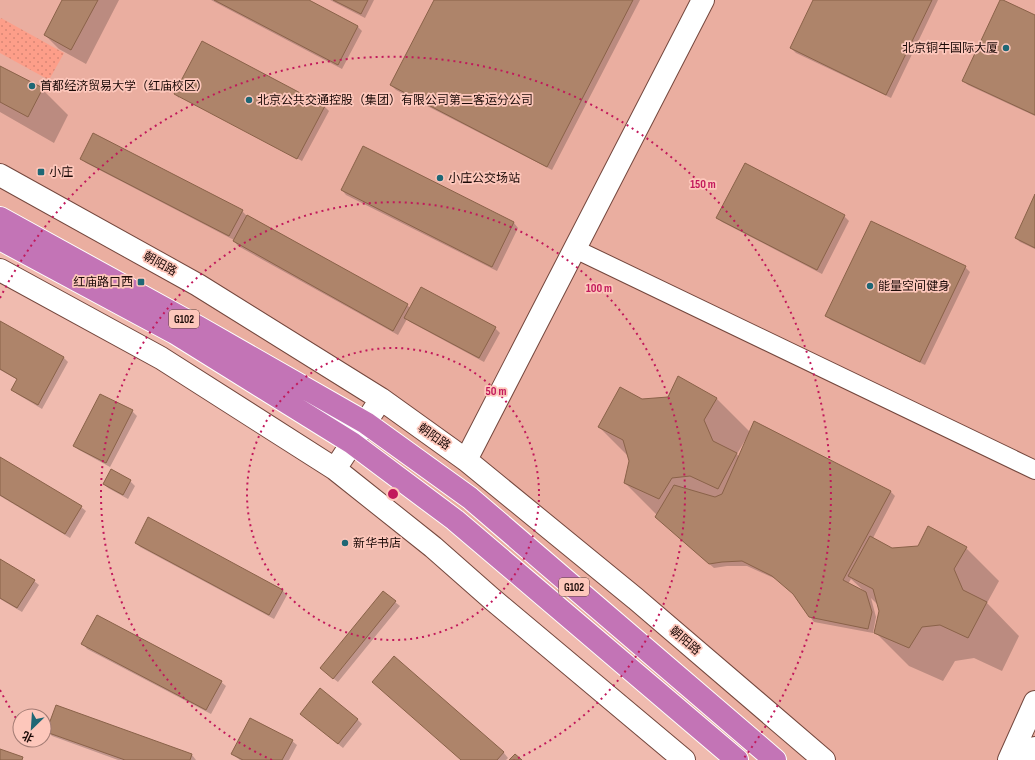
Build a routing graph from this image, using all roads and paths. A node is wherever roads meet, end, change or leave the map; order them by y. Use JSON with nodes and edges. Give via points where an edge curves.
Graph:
{"nodes":[{"id":1,"x":703,"y":0,"type":"edge"},
{"id":2,"x":0,"y":175,"type":"edge"},
{"id":3,"x":0,"y":218,"type":"edge"},
{"id":4,"x":0,"y":239,"type":"edge"},
{"id":5,"x":575,"y":249,"type":"junction"},
{"id":6,"x":0,"y":270,"type":"edge"},
{"id":7,"x":381,"y":400,"type":"junction"},
{"id":8,"x":366,"y":422,"type":"junction"},
{"id":9,"x":352,"y":443,"type":"junction"},
{"id":10,"x":466,"y":460,"type":"junction"},
{"id":11,"x":335,"y":469,"type":"junction"},
{"id":12,"x":1035,"y":470,"type":"edge"},
{"id":13,"x":1035,"y":702,"type":"edge"},
{"id":14,"x":1035,"y":748,"type":"edge"},
{"id":15,"x":684,"y":760,"type":"edge"},
{"id":16,"x":737,"y":760,"type":"edge"},
{"id":17,"x":775,"y":760,"type":"edge"},
{"id":18,"x":824,"y":760,"type":"edge"},
{"id":19,"x":1009,"y":760,"type":"edge"},
{"id":20,"x":1030,"y":760,"type":"edge"}],
"edges":[{"from":1,"to":5,"type":"street"},
{"from":2,"to":7,"type":"street","name":"朝阳路","via":[[198,285]]},
{"from":3,"to":8,"type":"highway","number":"G102"},
{"from":4,"to":9,"type":"highway","number":"G102","via":[[175,333]]},
{"from":5,"to":10,"type":"street"},
{"from":5,"to":12,"type":"street"},
{"from":6,"to":11,"type":"street","via":[[160,358]]},
{"from":7,"to":8,"type":"street"},
{"from":7,"to":10,"type":"street","name":"朝阳路"},
{"from":8,"to":9,"type":"street"},
{"from":8,"to":17,"type":"highway","number":"G102","via":[[470,498]]},
{"from":9,"to":11,"type":"street"},
{"from":9,"to":16,"type":"highway","number":"G102","via":[[455,520]]},
{"from":10,"to":18,"type":"street","name":"朝阳路","via":[[636,599]]},
{"from":11,"to":15,"type":"street","via":[[434,547]]},
{"from":13,"to":19,"type":"street"},
{"from":14,"to":20,"type":"street"}]}
